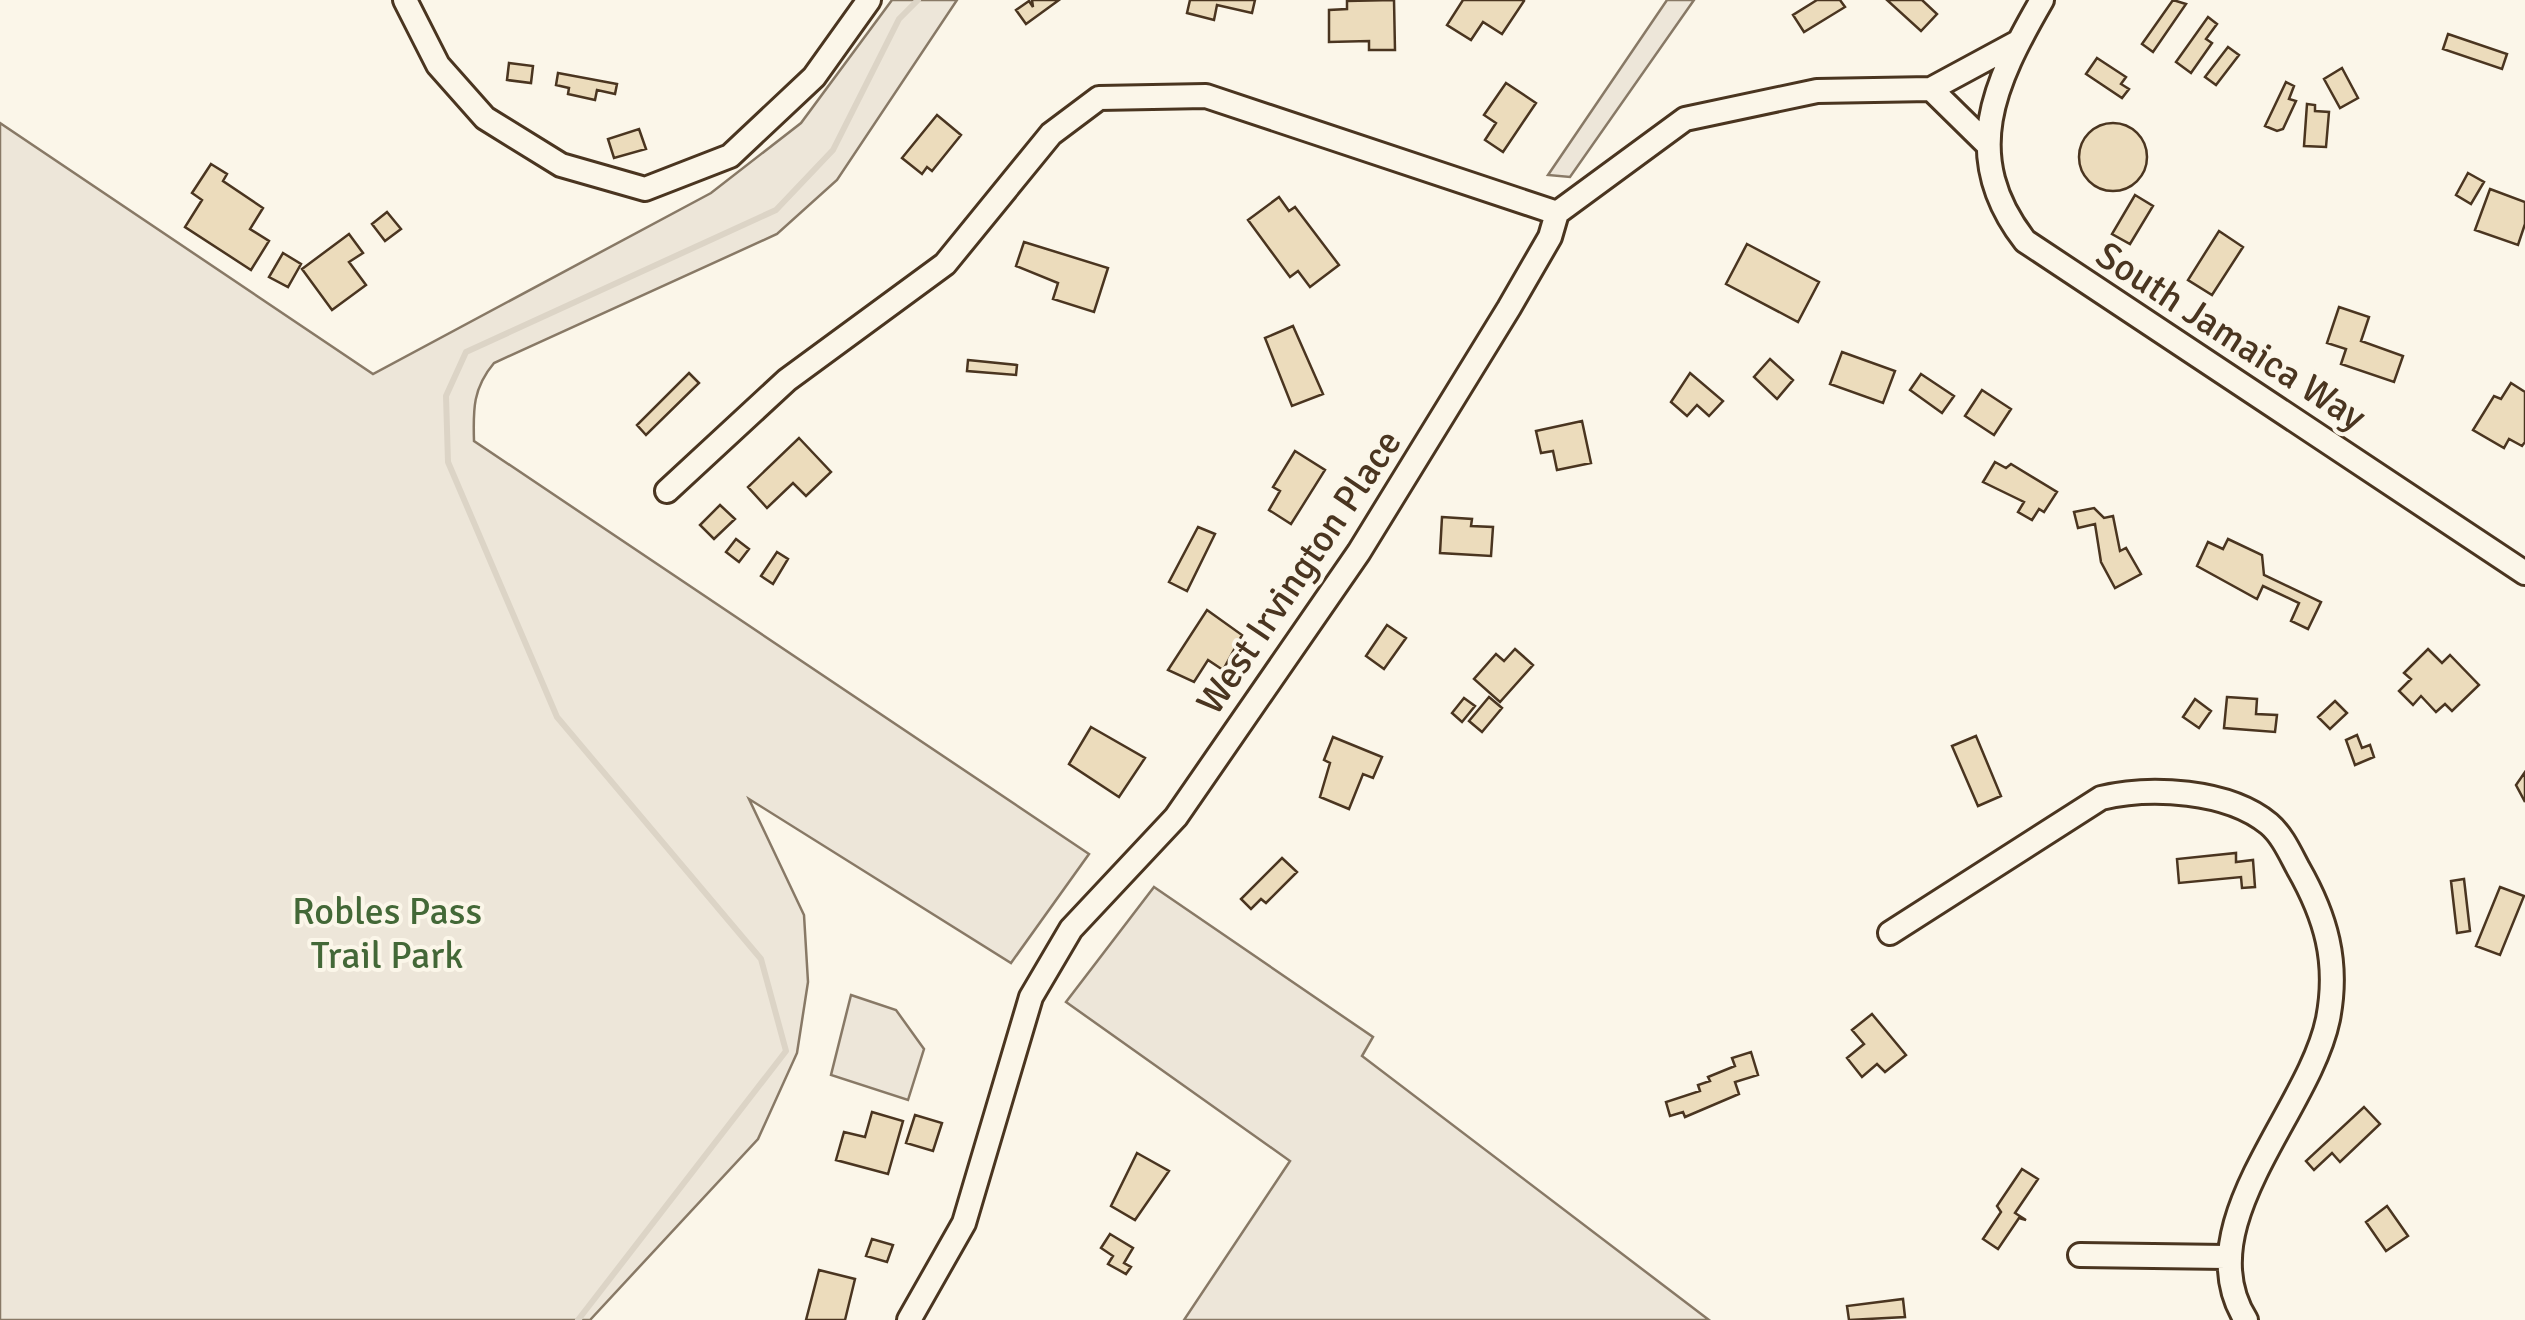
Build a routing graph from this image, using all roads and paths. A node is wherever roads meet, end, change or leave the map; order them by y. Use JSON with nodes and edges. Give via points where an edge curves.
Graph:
{"nodes":[{"id":1,"x":404,"y":0,"type":"edge"},
{"id":2,"x":869,"y":0,"type":"edge"},
{"id":3,"x":2042,"y":0,"type":"edge"},
{"id":4,"x":2018,"y":42,"type":"junction"},
{"id":5,"x":1931,"y":90,"type":"junction"},
{"id":6,"x":1988,"y":145,"type":"junction"},
{"id":7,"x":1557,"y":213,"type":"junction"},
{"id":8,"x":667,"y":492,"type":"dead end"},
{"id":9,"x":2525,"y":572,"type":"edge"},
{"id":10,"x":1890,"y":933,"type":"dead end"},
{"id":11,"x":2080,"y":1255,"type":"dead end"},
{"id":12,"x":2226,"y":1257,"type":"junction"},
{"id":13,"x":909,"y":1320,"type":"edge"},
{"id":14,"x":2246,"y":1320,"type":"edge"}],
"edges":[{"from":1,"to":2,"type":"street","via":[[438,65],[485,118],[560,165],[645,189],[730,156],[814,77]]},
{"from":3,"to":4,"type":"street"},
{"from":4,"to":5,"type":"street"},
{"from":4,"to":6,"type":"street","name":"South Jamaica Way","via":[[1994,100]]},
{"from":5,"to":6,"type":"street"},
{"from":5,"to":7,"type":"street","via":[[1817,90],[1685,119]]},
{"from":6,"to":9,"type":"street","name":"South Jamaica Way","via":[[1997,197],[2025,241]]},
{"from":7,"to":8,"type":"street","via":[[1206,96],[1099,98],[1051,134],[945,264],[787,380]]},
{"from":7,"to":13,"type":"street","name":"West Irvington Place","via":[[1517,294],[1354,560],[1176,817],[1071,928],[1030,997],[964,1222]]},
{"from":10,"to":12,"type":"street","via":[[2101,798],[2129,791],[2212,800],[2272,826],[2319,905],[2331,945],[2332,984],[2327,1024],[2242,1205]]},
{"from":11,"to":12,"type":"street"},
{"from":12,"to":14,"type":"street","via":[[2235,1303]]}]}
